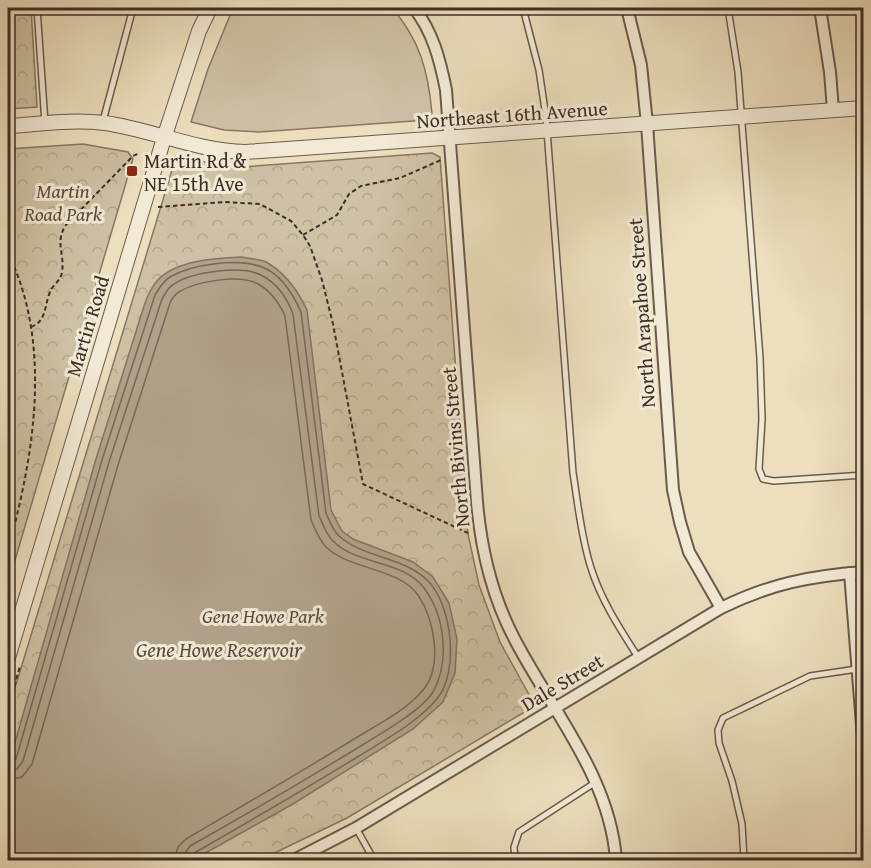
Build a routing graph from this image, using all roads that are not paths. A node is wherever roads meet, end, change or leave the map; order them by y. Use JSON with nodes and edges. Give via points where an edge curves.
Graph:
{"nodes":[{"id":1,"x":37,"y":8,"type":"edge"},
{"id":2,"x":133,"y":8,"type":"edge"},
{"id":3,"x":210,"y":8,"type":"edge"},
{"id":4,"x":414,"y":8,"type":"edge"},
{"id":5,"x":523,"y":8,"type":"edge"},
{"id":6,"x":627,"y":8,"type":"edge"},
{"id":7,"x":728,"y":8,"type":"edge"},
{"id":8,"x":820,"y":8,"type":"edge"},
{"id":9,"x":864,"y":108,"type":"edge"},
{"id":10,"x":833,"y":110,"type":"junction"},
{"id":11,"x":741,"y":117,"type":"junction"},
{"id":12,"x":45,"y":123,"type":"junction"},
{"id":13,"x":103,"y":123,"type":"junction"},
{"id":14,"x":647,"y":124,"type":"junction"},
{"id":15,"x":8,"y":126,"type":"edge"},
{"id":16,"x":548,"y":131,"type":"junction"},
{"id":17,"x":164,"y":138,"type":"junction"},
{"id":18,"x":449,"y":138,"type":"junction"},
{"id":19,"x":864,"y":475,"type":"edge"},
{"id":20,"x":864,"y":572,"type":"edge"},
{"id":21,"x":850,"y":573,"type":"junction"},
{"id":22,"x":721,"y":608,"type":"junction"},
{"id":23,"x":638,"y":657,"type":"junction"},
{"id":24,"x":8,"y":658,"type":"edge"},
{"id":25,"x":857,"y":669,"type":"junction"},
{"id":26,"x":555,"y":708,"type":"junction"},
{"id":27,"x":864,"y":750,"type":"edge"},
{"id":28,"x":596,"y":782,"type":"junction"},
{"id":29,"x":356,"y":828,"type":"junction"},
{"id":30,"x":294,"y":861,"type":"edge"},
{"id":31,"x":374,"y":861,"type":"edge"},
{"id":32,"x":515,"y":861,"type":"edge"},
{"id":33,"x":616,"y":861,"type":"edge"},
{"id":34,"x":744,"y":861,"type":"edge"}],
"edges":[{"from":1,"to":12,"type":"lane"},
{"from":2,"to":13,"type":"lane"},
{"from":3,"to":17,"type":"street","name":"Martin Road"},
{"from":4,"to":18,"type":"street","name":"North Bivins Street","via":[[425,23],[441,65]]},
{"from":5,"to":16,"type":"lane","via":[[539,70]]},
{"from":6,"to":14,"type":"street","name":"North Arapahoe Street","via":[[641,65]]},
{"from":7,"to":11,"type":"lane"},
{"from":8,"to":10,"type":"street"},
{"from":9,"to":10,"type":"street","name":"Northeast 16th Avenue"},
{"from":10,"to":11,"type":"street","name":"Northeast 16th Avenue"},
{"from":11,"to":14,"type":"street","name":"Northeast 16th Avenue"},
{"from":11,"to":19,"type":"lane","via":[[760,358],[759,469],[763,479],[774,481]]},
{"from":12,"to":13,"type":"street","name":"Northeast 16th Avenue"},
{"from":12,"to":15,"type":"street","name":"Northeast 16th Avenue"},
{"from":13,"to":17,"type":"street","name":"Northeast 16th Avenue"},
{"from":14,"to":16,"type":"street","name":"Northeast 16th Avenue"},
{"from":14,"to":22,"type":"street","name":"North Arapahoe Street","via":[[673,490],[689,552]]},
{"from":16,"to":18,"type":"street","name":"Northeast 16th Avenue"},
{"from":16,"to":23,"type":"lane","via":[[578,511],[591,570],[614,619]]},
{"from":17,"to":18,"type":"street","name":"Northeast 16th Avenue","via":[[245,152]]},
{"from":17,"to":24,"type":"street","name":"Martin Road"},
{"from":18,"to":26,"type":"street","name":"North Bivins Street","via":[[481,535],[492,584],[508,626]]},
{"from":20,"to":21,"type":"street","name":"Dale Street"},
{"from":21,"to":22,"type":"street","name":"Dale Street","via":[[797,580]]},
{"from":21,"to":25,"type":"street"},
{"from":22,"to":23,"type":"street","name":"Dale Street"},
{"from":23,"to":26,"type":"street","name":"Dale Street"},
{"from":25,"to":27,"type":"street"},
{"from":25,"to":34,"type":"lane","via":[[810,676],[723,718],[718,730],[719,743],[742,824]]},
{"from":26,"to":28,"type":"street","name":"North Bivins Street"},
{"from":26,"to":29,"type":"street","name":"Dale Street"},
{"from":28,"to":32,"type":"lane","via":[[519,832]]},
{"from":28,"to":33,"type":"street","name":"North Bivins Street","via":[[610,822]]},
{"from":29,"to":30,"type":"street","name":"Dale Street"},
{"from":29,"to":31,"type":"lane"}]}
